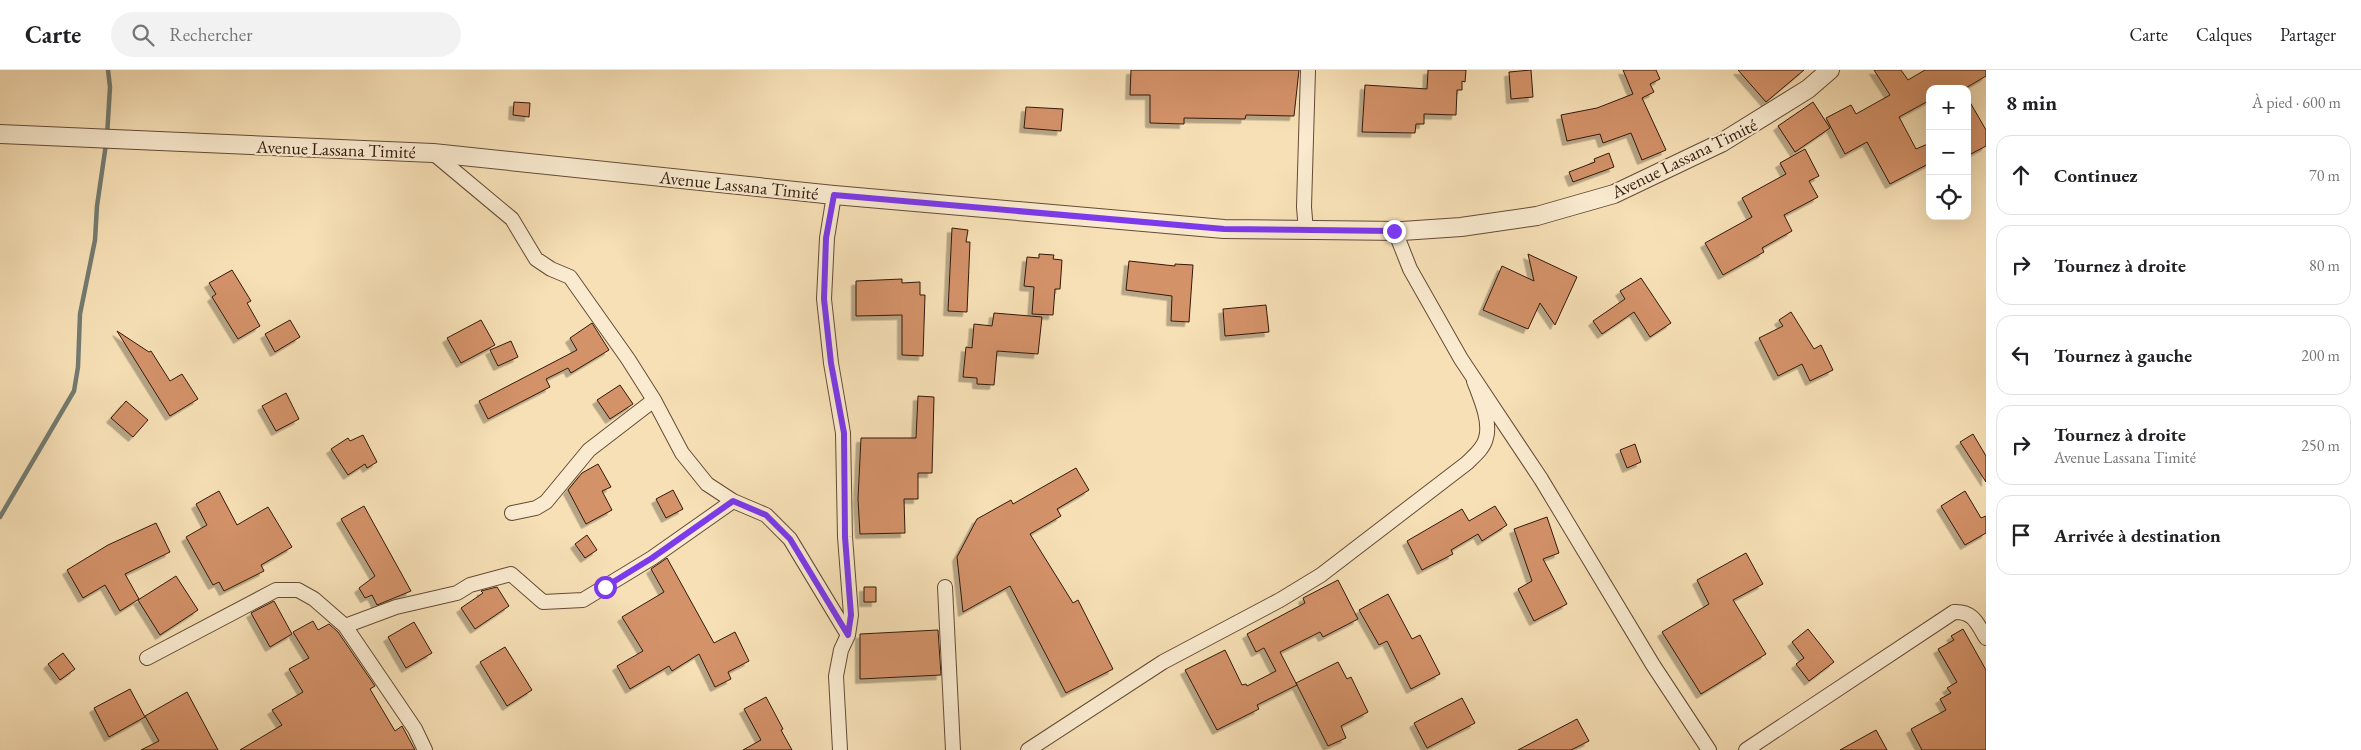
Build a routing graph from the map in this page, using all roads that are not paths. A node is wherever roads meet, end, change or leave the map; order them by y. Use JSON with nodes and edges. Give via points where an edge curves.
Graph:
{"nodes":[{"id":1,"x":1308,"y":70,"type":"edge"},
{"id":2,"x":1830,"y":70,"type":"edge"},
{"id":3,"x":0,"y":134,"type":"edge"},
{"id":4,"x":433,"y":153,"type":"junction"},
{"id":5,"x":834,"y":195,"type":"junction"},
{"id":6,"x":1306,"y":231,"type":"junction"},
{"id":7,"x":1394,"y":231,"type":"junction"},
{"id":8,"x":1474,"y":381,"type":"junction"},
{"id":9,"x":654,"y":400,"type":"junction"},
{"id":10,"x":733,"y":501,"type":"junction"},
{"id":11,"x":512,"y":513,"type":"dead end"},
{"id":12,"x":945,"y":587,"type":"dead end"},
{"id":13,"x":345,"y":626,"type":"junction"},
{"id":14,"x":848,"y":635,"type":"junction"},
{"id":15,"x":1986,"y":638,"type":"edge"},
{"id":16,"x":147,"y":658,"type":"dead end"},
{"id":17,"x":425,"y":750,"type":"edge"},
{"id":18,"x":840,"y":750,"type":"edge"},
{"id":19,"x":953,"y":750,"type":"edge"},
{"id":20,"x":1028,"y":750,"type":"edge"},
{"id":21,"x":1709,"y":750,"type":"edge"},
{"id":22,"x":1746,"y":750,"type":"edge"}],
"edges":[{"from":1,"to":6,"type":"street"},
{"from":2,"to":7,"type":"street","name":"Avenue Lassana Timité","via":[[1808,89],[1721,143],[1614,194],[1537,216],[1460,228]]},
{"from":3,"to":4,"type":"street","name":"Avenue Lassana Timité"},
{"from":4,"to":5,"type":"street","name":"Avenue Lassana Timité"},
{"from":4,"to":9,"type":"street","via":[[512,219],[536,259],[570,277]]},
{"from":5,"to":6,"type":"street","name":"Avenue Lassana Timité","via":[[1224,229]]},
{"from":5,"to":14,"type":"street","via":[[826,238],[824,299],[831,363],[844,433],[845,537],[851,615]]},
{"from":6,"to":7,"type":"street","name":"Avenue Lassana Timité"},
{"from":7,"to":8,"type":"street","via":[[1410,269]]},
{"from":8,"to":20,"type":"street","via":[[1483,408],[1486,439],[1467,463],[1321,575],[1163,662]]},
{"from":8,"to":21,"type":"street","via":[[1541,479]]},
{"from":9,"to":10,"type":"street","via":[[682,453],[707,484]]},
{"from":9,"to":11,"type":"street","via":[[589,450],[546,502],[536,508]]},
{"from":10,"to":13,"type":"street","via":[[652,558],[583,600],[543,602],[511,574],[470,585],[457,593],[396,607]]},
{"from":10,"to":14,"type":"street","via":[[766,515],[790,539]]},
{"from":12,"to":19,"type":"street"},
{"from":13,"to":16,"type":"street","via":[[314,599],[298,590],[276,590]]},
{"from":13,"to":17,"type":"street","via":[[416,729]]},
{"from":14,"to":18,"type":"street","via":[[841,650],[836,676]]},
{"from":15,"to":22,"type":"street","via":[[1972,615],[1954,612]]}]}
